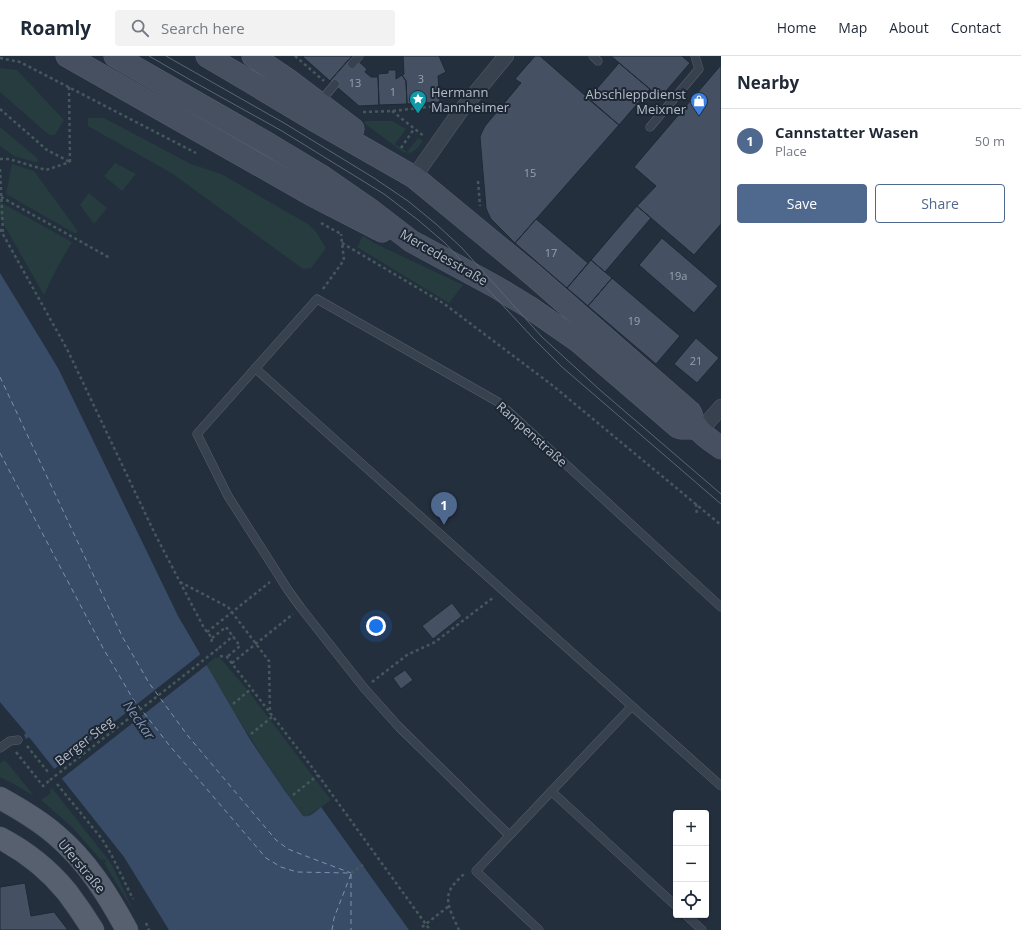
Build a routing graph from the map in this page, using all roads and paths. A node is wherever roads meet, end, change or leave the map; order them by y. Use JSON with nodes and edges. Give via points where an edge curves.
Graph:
{"nodes":[{"id":1,"x":67,"y":56,"type":"edge"},
{"id":2,"x":115,"y":56,"type":"edge"},
{"id":3,"x":207,"y":56,"type":"edge"},
{"id":4,"x":253,"y":56,"type":"edge"},
{"id":5,"x":359,"y":56,"type":"edge"},
{"id":6,"x":506,"y":56,"type":"edge"},
{"id":7,"x":695,"y":56,"type":"edge"},
{"id":8,"x":0,"y":58,"type":"edge"},
{"id":9,"x":352,"y":64,"type":"dead end"},
{"id":10,"x":335,"y":84,"type":"dead end"},
{"id":11,"x":69,"y":87,"type":"junction"},
{"id":12,"x":319,"y":103,"type":"junction"},
{"id":13,"x":466,"y":104,"type":"junction"},
{"id":14,"x":0,"y":109,"type":"edge"},
{"id":15,"x":392,"y":111,"type":"junction"},
{"id":16,"x":360,"y":112,"type":"dead end"},
{"id":17,"x":650,"y":127,"type":"dead end"},
{"id":18,"x":414,"y":129,"type":"junction"},
{"id":19,"x":435,"y":146,"type":"junction"},
{"id":20,"x":401,"y":148,"type":"dead end"},
{"id":21,"x":199,"y":154,"type":"dead end"},
{"id":22,"x":0,"y":159,"type":"edge"},
{"id":23,"x":70,"y":162,"type":"junction"},
{"id":24,"x":0,"y":169,"type":"edge"},
{"id":25,"x":414,"y":177,"type":"junction"},
{"id":26,"x":1,"y":197,"type":"junction"},
{"id":27,"x":321,"y":223,"type":"dead end"},
{"id":28,"x":0,"y":229,"type":"edge"},
{"id":29,"x":3,"y":234,"type":"junction"},
{"id":30,"x":411,"y":241,"type":"junction"},
{"id":31,"x":342,"y":243,"type":"junction"},
{"id":32,"x":110,"y":258,"type":"dead end"},
{"id":33,"x":317,"y":299,"type":"junction"},
{"id":34,"x":255,"y":368,"type":"junction"},
{"id":35,"x":721,"y":407,"type":"edge"},
{"id":36,"x":700,"y":431,"type":"junction"},
{"id":37,"x":721,"y":448,"type":"edge"},
{"id":38,"x":696,"y":503,"type":"junction"},
{"id":39,"x":696,"y":515,"type":"dead end"},
{"id":40,"x":721,"y":525,"type":"edge"},
{"id":41,"x":278,"y":576,"type":"junction"},
{"id":42,"x":180,"y":582,"type":"junction"},
{"id":43,"x":502,"y":590,"type":"junction"},
{"id":44,"x":721,"y":607,"type":"edge"},
{"id":45,"x":301,"y":608,"type":"junction"},
{"id":46,"x":232,"y":612,"type":"junction"},
{"id":47,"x":207,"y":632,"type":"junction"},
{"id":48,"x":233,"y":636,"type":"junction"},
{"id":49,"x":212,"y":638,"type":"junction"},
{"id":50,"x":211,"y":644,"type":"dead end"},
{"id":51,"x":256,"y":644,"type":"junction"},
{"id":52,"x":220,"y":656,"type":"dead end"},
{"id":53,"x":226,"y":657,"type":"junction"},
{"id":54,"x":232,"y":663,"type":"junction"},
{"id":55,"x":364,"y":688,"type":"junction"},
{"id":56,"x":251,"y":690,"type":"junction"},
{"id":57,"x":234,"y":704,"type":"dead end"},
{"id":58,"x":632,"y":706,"type":"junction"},
{"id":59,"x":271,"y":716,"type":"junction"},
{"id":60,"x":251,"y":734,"type":"dead end"},
{"id":61,"x":18,"y":740,"type":"joint"},
{"id":62,"x":0,"y":748,"type":"edge"},
{"id":63,"x":16,"y":752,"type":"dead end"},
{"id":64,"x":48,"y":772,"type":"dead end"},
{"id":65,"x":318,"y":775,"type":"junction"},
{"id":66,"x":58,"y":784,"type":"dead end"},
{"id":67,"x":721,"y":786,"type":"edge"},
{"id":68,"x":552,"y":791,"type":"junction"},
{"id":69,"x":293,"y":795,"type":"dead end"},
{"id":70,"x":1,"y":799,"type":"edge"},
{"id":71,"x":509,"y":835,"type":"junction"},
{"id":72,"x":0,"y":838,"type":"edge"},
{"id":73,"x":363,"y":865,"type":"dead end"},
{"id":74,"x":476,"y":870,"type":"junction"},
{"id":75,"x":351,"y":873,"type":"dead end"},
{"id":76,"x":135,"y":902,"type":"dead end"},
{"id":77,"x":673,"y":903,"type":"edge"},
{"id":78,"x":449,"y":906,"type":"junction"},
{"id":79,"x":689,"y":918,"type":"edge"},
{"id":80,"x":426,"y":924,"type":"junction"},
{"id":81,"x":136,"y":925,"type":"edge"},
{"id":82,"x":422,"y":927,"type":"dead end"},
{"id":83,"x":93,"y":930,"type":"edge"},
{"id":84,"x":150,"y":930,"type":"edge"},
{"id":85,"x":430,"y":930,"type":"edge"},
{"id":86,"x":459,"y":930,"type":"edge"},
{"id":87,"x":540,"y":930,"type":"edge"},
{"id":88,"x":702,"y":930,"type":"edge"}],
"edges":[{"from":1,"to":30,"type":"main road","via":[[312,195],[376,228]]},
{"from":2,"to":30,"type":"main road","name":"Mercedesstraße","via":[[320,175]]},
{"from":3,"to":25,"type":"main road","name":"Mercedesstraße"},
{"from":4,"to":12,"type":"main road"},
{"from":5,"to":9,"type":"lane"},
{"from":6,"to":13,"type":"street"},
{"from":7,"to":17,"type":"lane","via":[[699,69]]},
{"from":8,"to":11,"type":"path","via":[[20,62]]},
{"from":10,"to":12,"type":"lane"},
{"from":11,"to":21,"type":"path"},
{"from":11,"to":23,"type":"path"},
{"from":12,"to":25,"type":"main road"},
{"from":13,"to":15,"type":"path"},
{"from":13,"to":19,"type":"street"},
{"from":14,"to":23,"type":"path","via":[[47,150]]},
{"from":15,"to":16,"type":"path"},
{"from":15,"to":18,"type":"path"},
{"from":18,"to":19,"type":"path"},
{"from":18,"to":20,"type":"path"},
{"from":19,"to":25,"type":"street"},
{"from":22,"to":23,"type":"path","via":[[9,159],[46,170]]},
{"from":24,"to":26,"type":"path"},
{"from":25,"to":36,"type":"main road","name":"Mercedesstraße","via":[[533,275],[690,412],[694,424]]},
{"from":26,"to":29,"type":"path"},
{"from":26,"to":32,"type":"path"},
{"from":27,"to":31,"type":"path","via":[[341,234]]},
{"from":28,"to":29,"type":"path"},
{"from":29,"to":42,"type":"path","via":[[67,349]]},
{"from":30,"to":36,"type":"main road","name":"Mercedesstraße","via":[[529,307],[578,341],[678,427]]},
{"from":31,"to":33,"type":"path","via":[[344,260]]},
{"from":31,"to":38,"type":"path","via":[[444,304],[552,385]]},
{"from":33,"to":34,"type":"lane"},
{"from":33,"to":44,"type":"lane","name":"Rampenstraße","via":[[498,402]]},
{"from":34,"to":41,"type":"lane","via":[[197,434],[228,496]]},
{"from":34,"to":43,"type":"lane"},
{"from":35,"to":36,"type":"street"},
{"from":36,"to":37,"type":"main road","name":"Mercedesstraße"},
{"from":38,"to":39,"type":"path"},
{"from":38,"to":40,"type":"path"},
{"from":41,"to":45,"type":"lane"},
{"from":41,"to":46,"type":"path"},
{"from":42,"to":46,"type":"path","via":[[228,607]]},
{"from":42,"to":47,"type":"path"},
{"from":43,"to":55,"type":"path","via":[[435,642],[407,655]]},
{"from":43,"to":58,"type":"lane"},
{"from":45,"to":51,"type":"path"},
{"from":45,"to":55,"type":"lane"},
{"from":46,"to":47,"type":"path"},
{"from":46,"to":51,"type":"path"},
{"from":47,"to":49,"type":"path"},
{"from":48,"to":49,"type":"path","via":[[226,627]]},
{"from":48,"to":53,"type":"path","via":[[240,646]]},
{"from":48,"to":63,"type":"path","name":"Berger Steg","bridge":true,"via":[[43,786]]},
{"from":49,"to":50,"type":"path"},
{"from":51,"to":54,"type":"path"},
{"from":51,"to":59,"type":"path","via":[[269,661]]},
{"from":52,"to":53,"type":"path"},
{"from":53,"to":54,"type":"path"},
{"from":54,"to":56,"type":"path"},
{"from":55,"to":71,"type":"lane","via":[[399,727]]},
{"from":56,"to":57,"type":"path"},
{"from":56,"to":59,"type":"path"},
{"from":58,"to":67,"type":"lane"},
{"from":58,"to":68,"type":"lane"},
{"from":59,"to":60,"type":"path"},
{"from":59,"to":65,"type":"path"},
{"from":61,"to":62,"type":"lane","via":[[13,740]]},
{"from":61,"to":64,"type":"path","via":[[24,743]]},
{"from":65,"to":69,"type":"path"},
{"from":65,"to":80,"type":"path"},
{"from":66,"to":76,"type":"path","via":[[102,839]]},
{"from":68,"to":71,"type":"lane"},
{"from":68,"to":77,"type":"lane"},
{"from":70,"to":81,"type":"main road","name":"Uferstraße","via":[[57,835],[90,871],[107,895]]},
{"from":71,"to":74,"type":"lane"},
{"from":72,"to":83,"type":"main road","via":[[24,852],[57,880]]},
{"from":73,"to":75,"type":"path"},
{"from":74,"to":78,"type":"path","via":[[465,873],[451,888],[448,894]]},
{"from":74,"to":87,"type":"lane"},
{"from":78,"to":80,"type":"path"},
{"from":78,"to":86,"type":"path"},
{"from":79,"to":88,"type":"lane"},
{"from":80,"to":82,"type":"path"},
{"from":80,"to":85,"type":"path"},
{"from":81,"to":84,"type":"path"}]}
